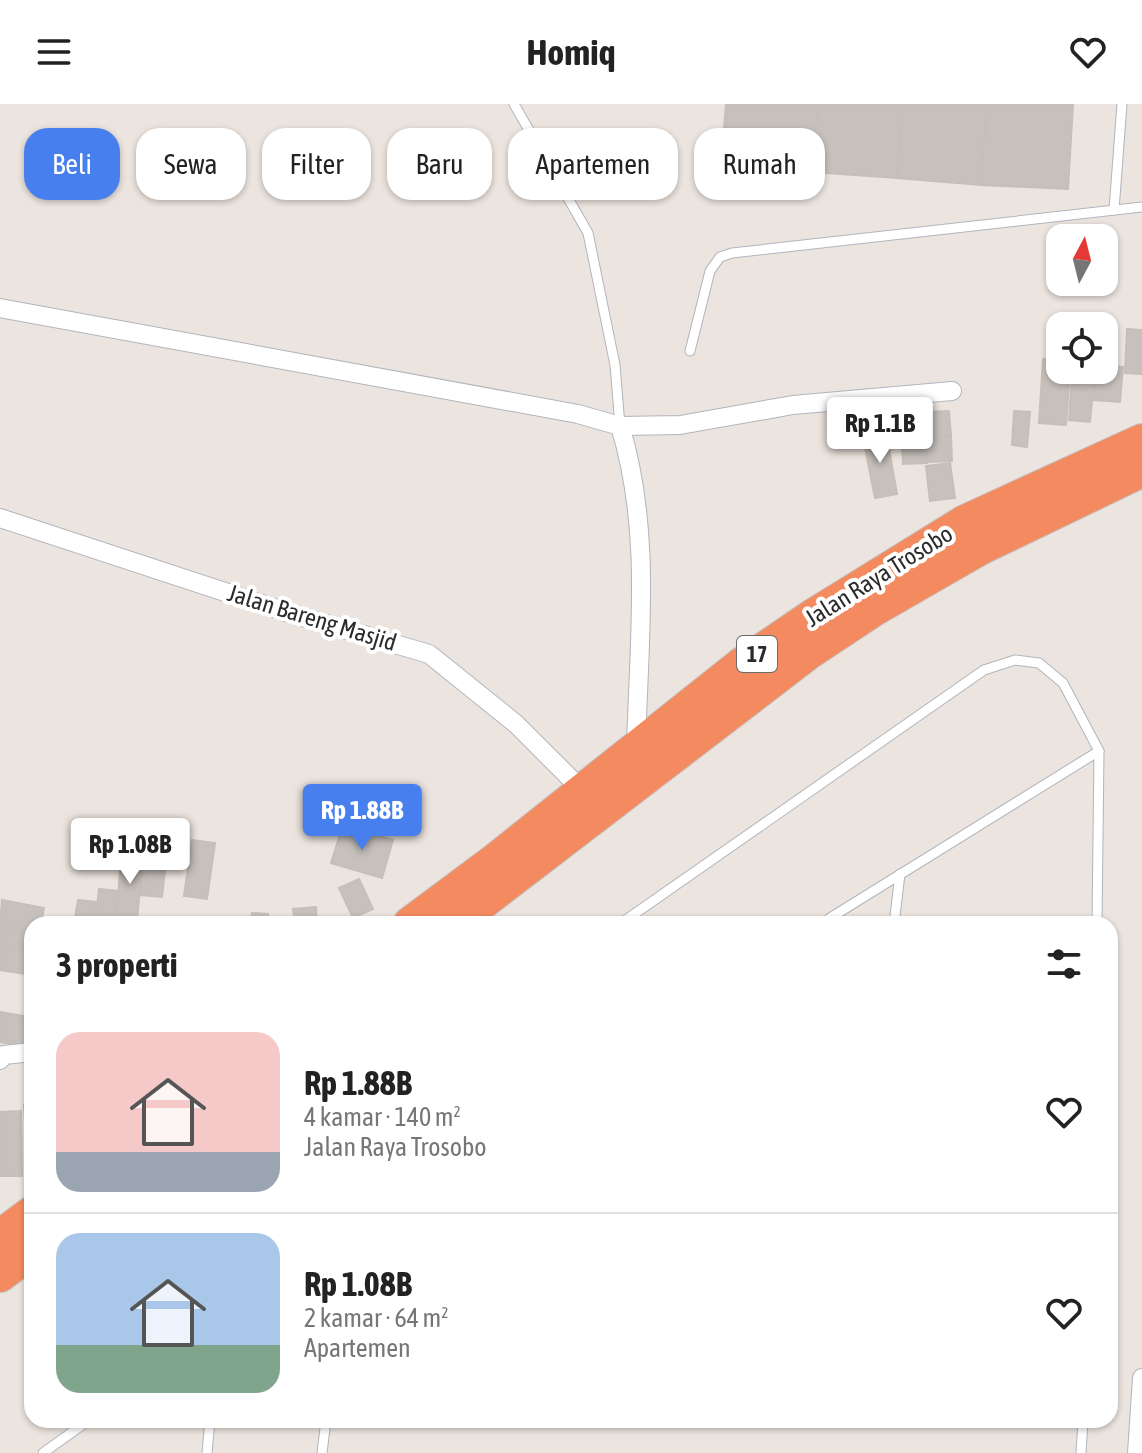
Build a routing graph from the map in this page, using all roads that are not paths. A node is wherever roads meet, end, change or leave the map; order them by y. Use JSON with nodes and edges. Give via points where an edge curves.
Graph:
{"nodes":[{"id":1,"x":514,"y":104,"type":"edge"},
{"id":2,"x":1122,"y":104,"type":"edge"},
{"id":3,"x":1142,"y":207,"type":"edge"},
{"id":4,"x":1114,"y":210,"type":"junction"},
{"id":5,"x":0,"y":308,"type":"edge"},
{"id":6,"x":690,"y":351,"type":"dead end"},
{"id":7,"x":952,"y":391,"type":"dead end"},
{"id":8,"x":620,"y":426,"type":"junction"},
{"id":9,"x":1142,"y":441,"type":"edge"},
{"id":10,"x":1142,"y":470,"type":"edge"},
{"id":11,"x":0,"y":518,"type":"edge"},
{"id":12,"x":636,"y":746,"type":"junction"},
{"id":13,"x":1099,"y":751,"type":"junction"},
{"id":14,"x":582,"y":790,"type":"junction"},
{"id":15,"x":900,"y":874,"type":"junction"},
{"id":16,"x":421,"y":916,"type":"edge"},
{"id":17,"x":464,"y":916,"type":"edge"},
{"id":18,"x":631,"y":916,"type":"edge"},
{"id":19,"x":837,"y":916,"type":"edge"},
{"id":20,"x":895,"y":916,"type":"edge"},
{"id":21,"x":1097,"y":916,"type":"edge"},
{"id":22,"x":24,"y":1053,"type":"edge"},
{"id":23,"x":0,"y":1060,"type":"edge"},
{"id":24,"x":24,"y":1219,"type":"edge"},
{"id":25,"x":0,"y":1237,"type":"edge"},
{"id":26,"x":24,"y":1257,"type":"edge"},
{"id":27,"x":0,"y":1275,"type":"edge"},
{"id":28,"x":1142,"y":1378,"type":"edge"},
{"id":29,"x":78,"y":1428,"type":"edge"},
{"id":30,"x":209,"y":1428,"type":"edge"},
{"id":31,"x":325,"y":1428,"type":"edge"},
{"id":32,"x":1083,"y":1428,"type":"edge"},
{"id":33,"x":43,"y":1453,"type":"edge"},
{"id":34,"x":207,"y":1453,"type":"edge"},
{"id":35,"x":322,"y":1453,"type":"edge"},
{"id":36,"x":1081,"y":1453,"type":"edge"},
{"id":37,"x":1137,"y":1453,"type":"edge"}],
"edges":[{"from":1,"to":8,"type":"lane","via":[[588,233],[615,365]]},
{"from":2,"to":4,"type":"lane"},
{"from":3,"to":4,"type":"lane"},
{"from":4,"to":6,"type":"lane","via":[[720,257],[710,271]]},
{"from":5,"to":8,"type":"street"},
{"from":7,"to":8,"type":"street","via":[[793,405],[680,425]]},
{"from":8,"to":12,"type":"street","via":[[642,539]]},
{"from":9,"to":12,"type":"highway","name":"Jalan Raya Trosobo","number":"17","via":[[965,522],[867,581],[741,665]]},
{"from":10,"to":17,"type":"highway","name":"Jalan Raya Trosobo","number":"17","via":[[980,548],[874,609],[809,652]]},
{"from":11,"to":14,"type":"street","name":"Jalan Bareng Masjid","via":[[429,654],[516,724]]},
{"from":12,"to":14,"type":"highway","name":"Jalan Raya Trosobo","number":"17"},
{"from":13,"to":15,"type":"lane"},
{"from":13,"to":18,"type":"lane","via":[[1063,683],[1039,663],[1015,660],[984,670]]},
{"from":13,"to":21,"type":"lane"},
{"from":14,"to":16,"type":"highway","name":"Jalan Raya Trosobo","number":"17"},
{"from":15,"to":19,"type":"lane"},
{"from":15,"to":20,"type":"lane"},
{"from":22,"to":23,"type":"street"},
{"from":24,"to":25,"type":"highway"},
{"from":26,"to":27,"type":"highway"},
{"from":28,"to":37,"type":"street"},
{"from":29,"to":33,"type":"lane"},
{"from":30,"to":34,"type":"lane"},
{"from":31,"to":35,"type":"lane"},
{"from":32,"to":36,"type":"lane"}]}
